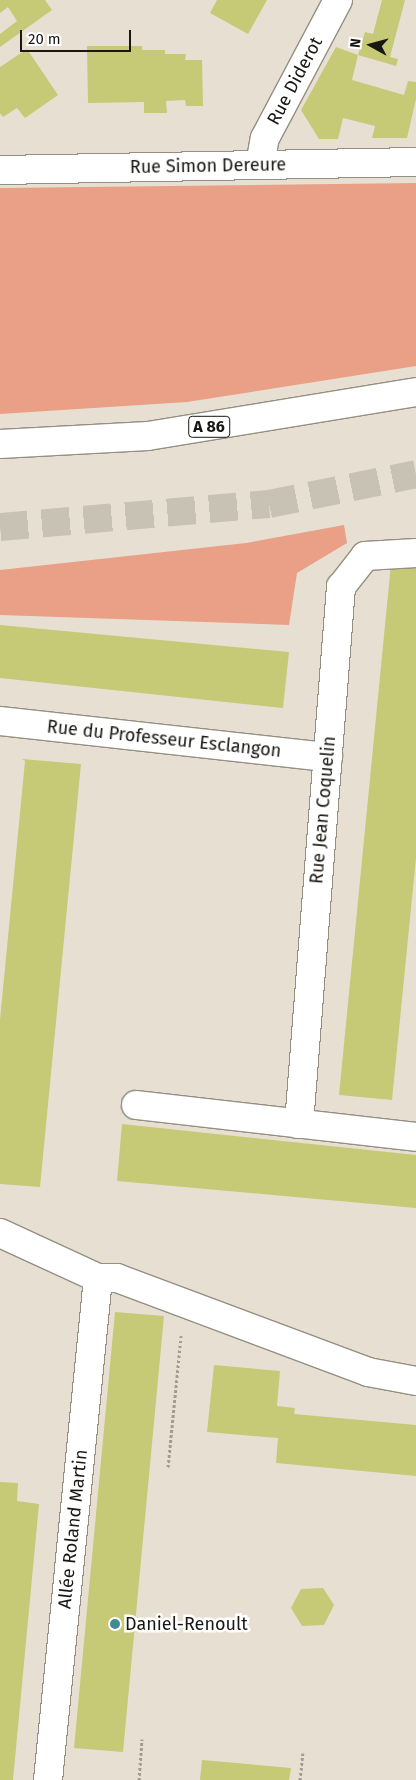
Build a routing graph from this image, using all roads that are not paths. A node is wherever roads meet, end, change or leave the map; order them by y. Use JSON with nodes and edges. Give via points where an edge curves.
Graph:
{"nodes":[{"id":1,"x":338,"y":0,"type":"edge"},
{"id":2,"x":416,"y":162,"type":"edge"},
{"id":3,"x":260,"y":164,"type":"junction"},
{"id":4,"x":0,"y":170,"type":"edge"},
{"id":5,"x":416,"y":392,"type":"edge"},
{"id":6,"x":0,"y":444,"type":"edge"},
{"id":7,"x":416,"y":552,"type":"edge"},
{"id":8,"x":0,"y":721,"type":"edge"},
{"id":9,"x":328,"y":756,"type":"junction"},
{"id":10,"x":136,"y":1105,"type":"dead end"},
{"id":11,"x":299,"y":1124,"type":"junction"},
{"id":12,"x":415,"y":1137,"type":"dead end"},
{"id":13,"x":0,"y":1233,"type":"edge"},
{"id":14,"x":98,"y":1278,"type":"junction"},
{"id":15,"x":416,"y":1381,"type":"edge"},
{"id":16,"x":48,"y":1780,"type":"edge"}],
"edges":[{"from":1,"to":3,"type":"main road","name":"Rue Diderot","via":[[266,138]]},
{"from":2,"to":3,"type":"main road","name":"Rue Simon Dereure"},
{"from":3,"to":4,"type":"main road","name":"Rue Simon Dereure"},
{"from":5,"to":6,"type":"main road","number":"A 86","via":[[148,436]]},
{"from":7,"to":9,"type":"main road","name":"Rue Jean Coquelin","via":[[365,556],[341,587]]},
{"from":8,"to":9,"type":"main road","name":"Rue du Professeur Esclangon"},
{"from":9,"to":11,"type":"main road","name":"Rue Jean Coquelin"},
{"from":10,"to":11,"type":"main road"},
{"from":11,"to":12,"type":"main road"},
{"from":13,"to":14,"type":"main road"},
{"from":14,"to":15,"type":"main road","via":[[118,1278],[368,1372]]},
{"from":14,"to":16,"type":"main road","name":"Allée Roland Martin"}]}
